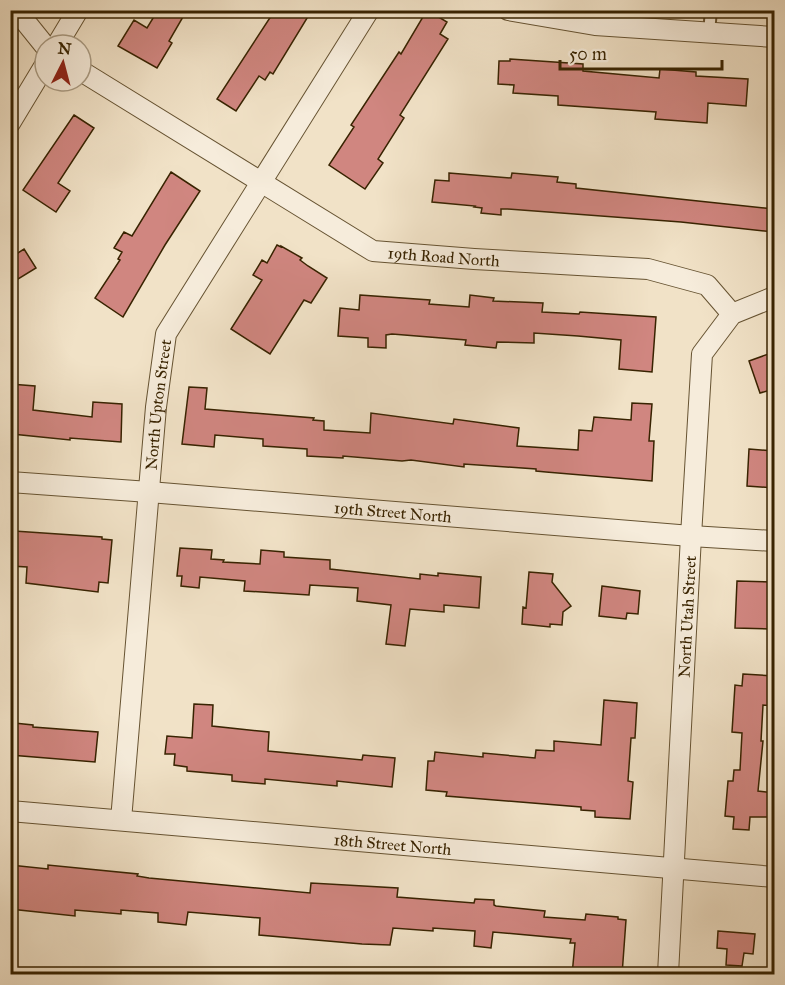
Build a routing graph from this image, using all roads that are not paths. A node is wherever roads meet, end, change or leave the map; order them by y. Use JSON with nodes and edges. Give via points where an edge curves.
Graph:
{"nodes":[{"id":1,"x":15,"y":10,"type":"edge"},
{"id":2,"x":78,"y":10,"type":"edge"},
{"id":3,"x":369,"y":10,"type":"edge"},
{"id":4,"x":508,"y":10,"type":"edge"},
{"id":5,"x":711,"y":10,"type":"edge"},
{"id":6,"x":34,"y":33,"type":"edge"},
{"id":7,"x":64,"y":33,"type":"edge"},
{"id":8,"x":709,"y":33,"type":"junction"},
{"id":9,"x":774,"y":37,"type":"edge"},
{"id":10,"x":93,"y":78,"type":"edge"},
{"id":11,"x":33,"y":85,"type":"edge"},
{"id":12,"x":10,"y":123,"type":"edge"},
{"id":13,"x":263,"y":182,"type":"junction"},
{"id":14,"x":774,"y":297,"type":"edge"},
{"id":15,"x":732,"y":314,"type":"junction"},
{"id":16,"x":10,"y":482,"type":"edge"},
{"id":17,"x":149,"y":492,"type":"junction"},
{"id":18,"x":691,"y":536,"type":"junction"},
{"id":19,"x":774,"y":541,"type":"edge"},
{"id":20,"x":10,"y":811,"type":"edge"},
{"id":21,"x":121,"y":820,"type":"junction"},
{"id":22,"x":675,"y":870,"type":"junction"},
{"id":23,"x":774,"y":877,"type":"edge"},
{"id":24,"x":668,"y":975,"type":"edge"}],
"edges":[{"from":1,"to":6,"type":"street"},
{"from":2,"to":7,"type":"street"},
{"from":3,"to":13,"type":"street","name":"North Upton Street"},
{"from":4,"to":8,"type":"street","via":[[595,25]]},
{"from":5,"to":8,"type":"lane"},
{"from":8,"to":9,"type":"street"},
{"from":10,"to":13,"type":"street","name":"19th Road North"},
{"from":11,"to":12,"type":"street"},
{"from":13,"to":15,"type":"street","name":"19th Road North","via":[[374,251],[648,269],[707,285]]},
{"from":13,"to":17,"type":"street","name":"North Upton Street","via":[[166,334]]},
{"from":14,"to":15,"type":"street"},
{"from":15,"to":18,"type":"street","name":"North Utah Street","via":[[702,354]]},
{"from":16,"to":17,"type":"street","name":"19th Street North"},
{"from":17,"to":18,"type":"street","name":"19th Street North"},
{"from":17,"to":21,"type":"street","name":"North Upton Street"},
{"from":18,"to":19,"type":"street","name":"19th Street North"},
{"from":18,"to":22,"type":"street","name":"North Utah Street"},
{"from":20,"to":21,"type":"street","name":"18th Street North"},
{"from":21,"to":22,"type":"street","name":"18th Street North"},
{"from":22,"to":23,"type":"street","name":"18th Street North"},
{"from":22,"to":24,"type":"street","name":"North Utah Street"}]}
